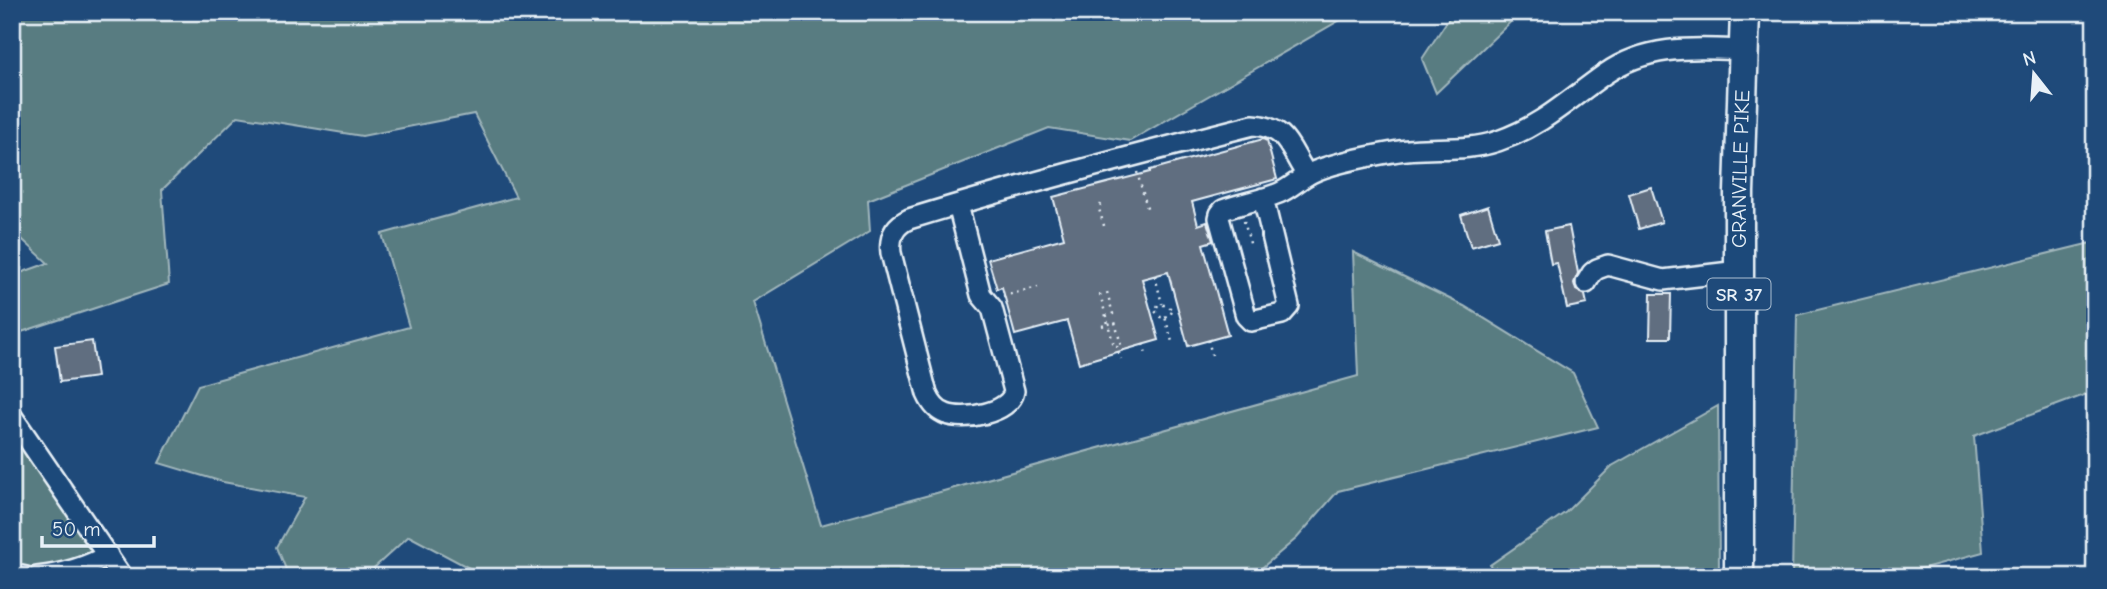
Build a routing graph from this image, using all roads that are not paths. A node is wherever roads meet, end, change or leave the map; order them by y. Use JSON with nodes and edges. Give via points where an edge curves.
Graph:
{"nodes":[{"id":1,"x":1745,"y":12,"type":"edge"},
{"id":2,"x":1743,"y":50,"type":"junction"},
{"id":3,"x":1307,"y":175,"type":"junction"},
{"id":4,"x":1263,"y":198,"type":"junction"},
{"id":5,"x":958,"y":205,"type":"junction"},
{"id":6,"x":1739,"y":271,"type":"junction"},
{"id":7,"x":1586,"y":283,"type":"dead end"},
{"id":8,"x":12,"y":416,"type":"edge"},
{"id":9,"x":108,"y":555,"type":"junction"},
{"id":10,"x":12,"y":574,"type":"edge"},
{"id":11,"x":26,"y":577,"type":"edge"},
{"id":12,"x":37,"y":577,"type":"edge"},
{"id":13,"x":122,"y":577,"type":"edge"},
{"id":14,"x":1739,"y":577,"type":"edge"}],
"edges":[{"from":1,"to":2,"type":"highway","name":"GRANVILLE PIKE","number":"SR 37"},
{"from":2,"to":3,"type":"street","via":[[1659,51],[1607,72],[1545,119],[1506,138],[1469,148],[1391,152]]},
{"from":2,"to":6,"type":"highway","name":"GRANVILLE PIKE","number":"SR 37"},
{"from":3,"to":4,"type":"street","via":[[1288,189]]},
{"from":3,"to":5,"type":"street","via":[[1281,134],[1274,128],[1253,125]]},
{"from":4,"to":4,"type":"street","via":[[1223,210],[1219,216],[1251,321],[1282,314],[1289,306]]},
{"from":5,"to":5,"type":"street","via":[[902,222],[894,230],[890,247],[927,394],[940,411],[963,417],[1002,408],[1013,399],[1014,391],[992,308],[981,295]]},
{"from":6,"to":7,"type":"street","via":[[1662,280],[1608,265],[1592,273]]},
{"from":6,"to":14,"type":"highway","name":"GRANVILLE PIKE","number":"SR 37"},
{"from":8,"to":9,"type":"street"},
{"from":9,"to":12,"type":"street","via":[[86,567]]},
{"from":9,"to":13,"type":"street"},
{"from":10,"to":11,"type":"street"}]}
